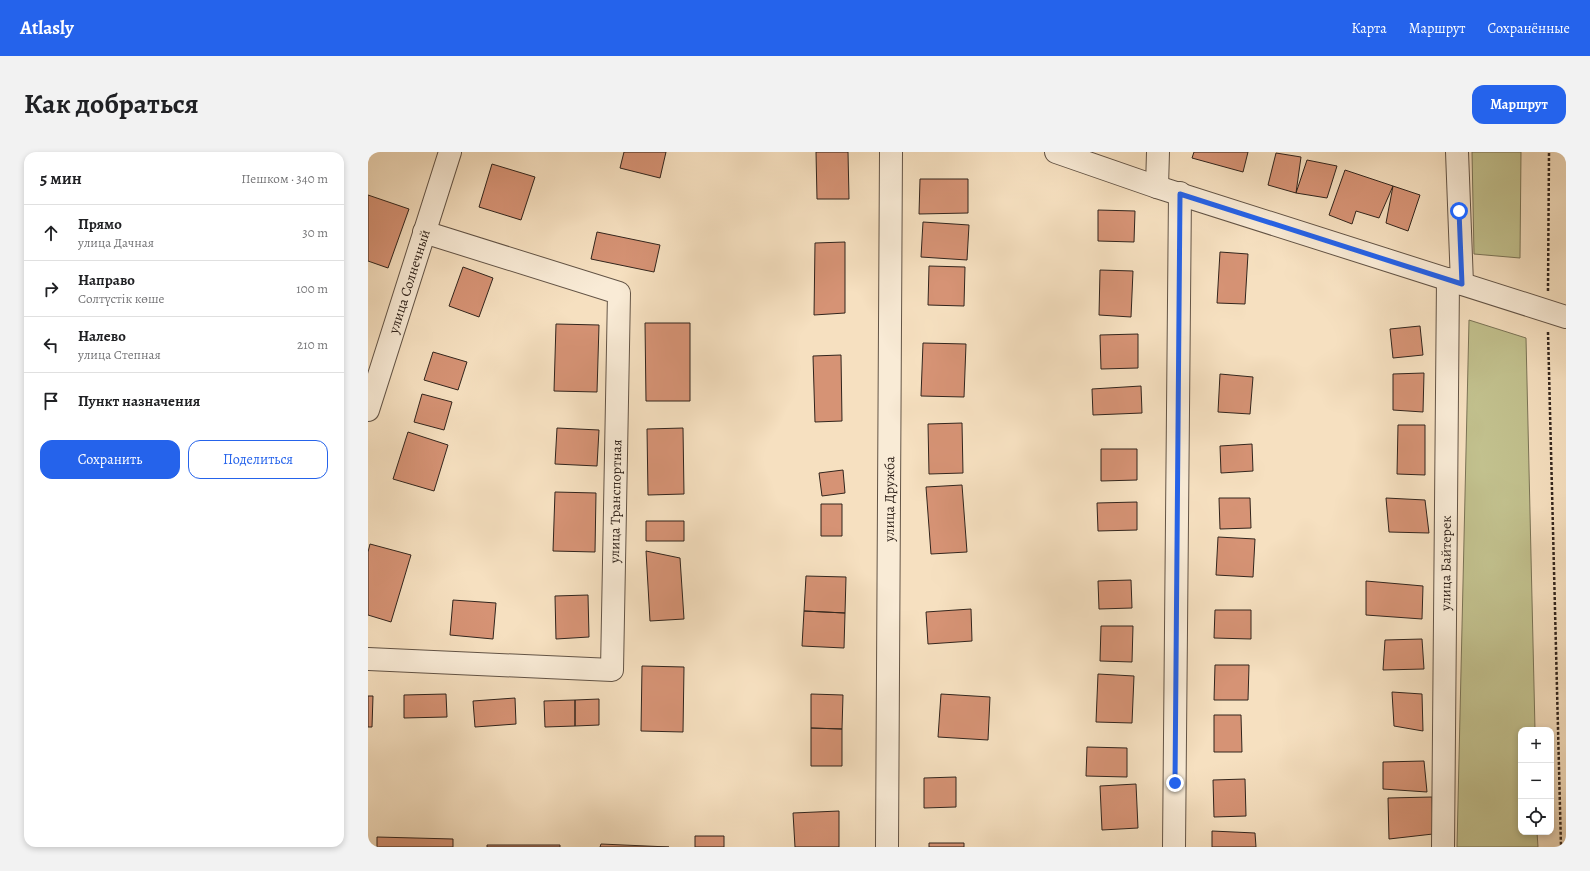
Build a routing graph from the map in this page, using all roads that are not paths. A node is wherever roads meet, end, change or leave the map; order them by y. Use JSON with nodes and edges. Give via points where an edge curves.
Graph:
{"nodes":[{"id":1,"x":450,"y":152,"type":"edge"},
{"id":2,"x":891,"y":152,"type":"edge"},
{"id":3,"x":1056,"y":152,"type":"edge"},
{"id":4,"x":1158,"y":152,"type":"edge"},
{"id":5,"x":1457,"y":152,"type":"edge"},
{"id":6,"x":1157,"y":187,"type":"junction"},
{"id":7,"x":1180,"y":194,"type":"junction"},
{"id":8,"x":424,"y":232,"type":"junction"},
{"id":9,"x":1455,"y":282,"type":"junction"},
{"id":10,"x":1557,"y":314,"type":"edge"},
{"id":11,"x":368,"y":410,"type":"edge"},
{"id":12,"x":368,"y":659,"type":"edge"},
{"id":13,"x":886,"y":847,"type":"edge"},
{"id":14,"x":1174,"y":847,"type":"edge"},
{"id":15,"x":1443,"y":847,"type":"edge"}],
"edges":[{"from":1,"to":8,"type":"street","name":"улица Солнечный"},
{"from":2,"to":13,"type":"street","name":"улица Дружба"},
{"from":3,"to":6,"type":"street"},
{"from":4,"to":6,"type":"street"},
{"from":5,"to":9,"type":"street","name":"улица Байтерек"},
{"from":6,"to":7,"type":"street"},
{"from":7,"to":9,"type":"street"},
{"from":7,"to":14,"type":"street"},
{"from":8,"to":11,"type":"street","name":"улица Солнечный"},
{"from":8,"to":12,"type":"street","name":"улица Транспортная","via":[[619,293],[612,670]]},
{"from":9,"to":10,"type":"street"},
{"from":9,"to":15,"type":"street","name":"улица Байтерек"}]}
